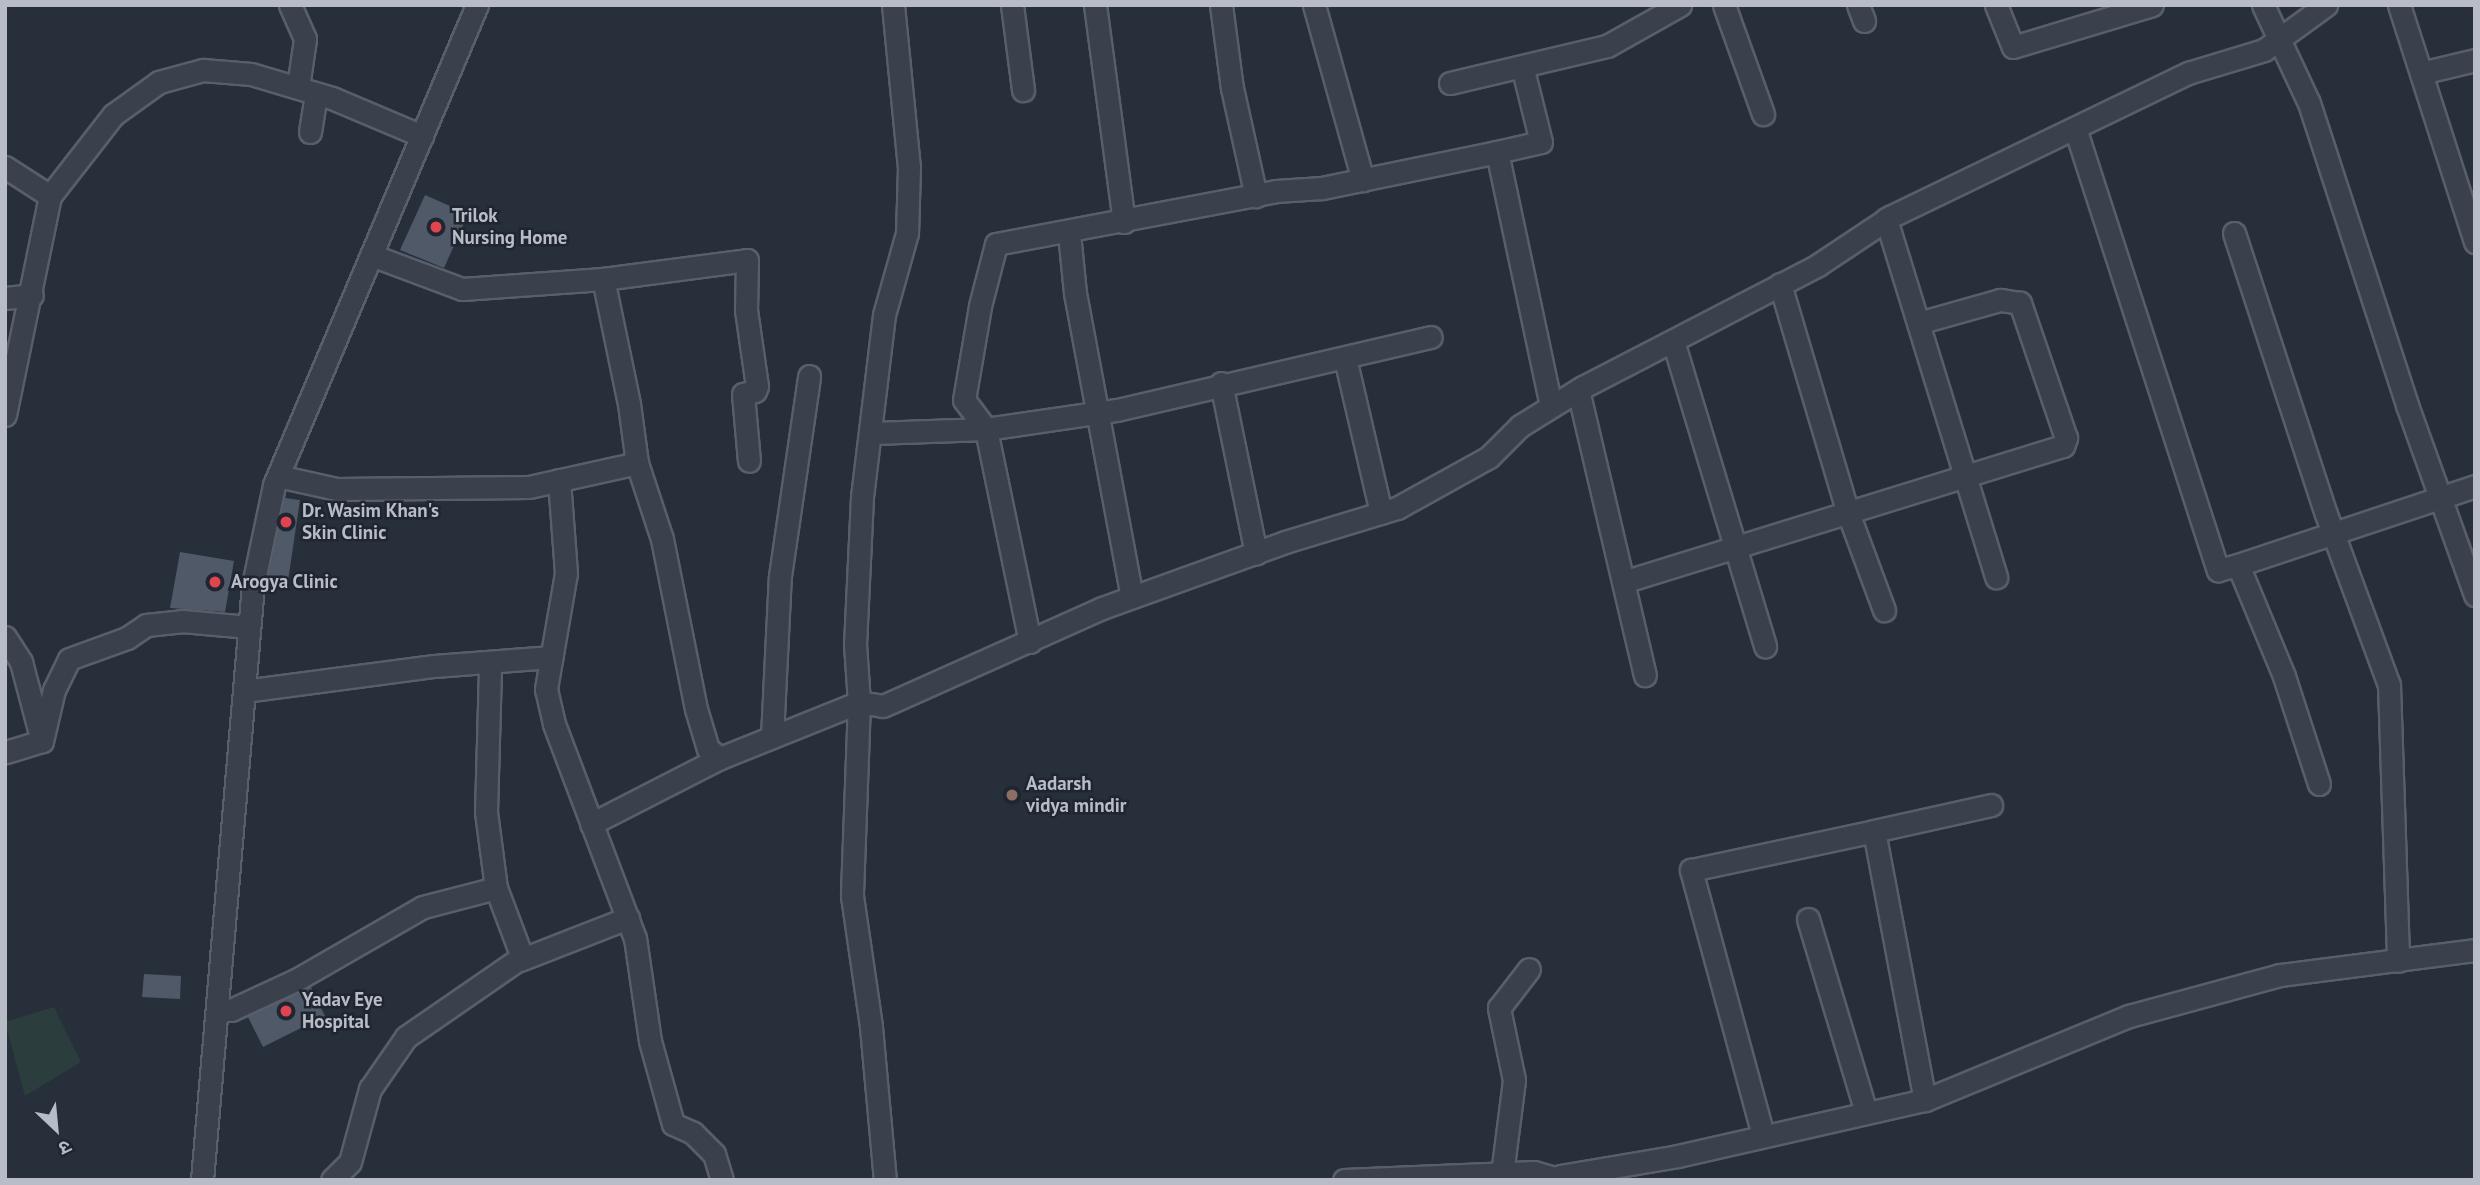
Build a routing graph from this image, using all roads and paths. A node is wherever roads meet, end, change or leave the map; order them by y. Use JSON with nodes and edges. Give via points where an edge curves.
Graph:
{"nodes":[{"id":1,"x":290,"y":5,"type":"edge"},
{"id":2,"x":477,"y":5,"type":"edge"},
{"id":3,"x":893,"y":5,"type":"edge"},
{"id":4,"x":1012,"y":5,"type":"edge"},
{"id":5,"x":1095,"y":5,"type":"edge"},
{"id":6,"x":1221,"y":5,"type":"edge"},
{"id":7,"x":1314,"y":5,"type":"edge"},
{"id":8,"x":1680,"y":5,"type":"edge"},
{"id":9,"x":1724,"y":5,"type":"edge"},
{"id":10,"x":1996,"y":5,"type":"edge"},
{"id":11,"x":2152,"y":5,"type":"edge"},
{"id":12,"x":2263,"y":5,"type":"edge"},
{"id":13,"x":2326,"y":5,"type":"edge"},
{"id":14,"x":2399,"y":5,"type":"edge"},
{"id":15,"x":2281,"y":40,"type":"junction"},
{"id":16,"x":2475,"y":60,"type":"edge"},
{"id":17,"x":1522,"y":66,"type":"junction"},
{"id":18,"x":2421,"y":72,"type":"junction"},
{"id":19,"x":1450,"y":83,"type":"dead end"},
{"id":20,"x":307,"y":90,"type":"junction"},
{"id":21,"x":1023,"y":90,"type":"dead end"},
{"id":22,"x":1763,"y":114,"type":"dead end"},
{"id":23,"x":2075,"y":128,"type":"junction"},
{"id":24,"x":310,"y":132,"type":"dead end"},
{"id":25,"x":422,"y":136,"type":"junction"},
{"id":26,"x":1497,"y":152,"type":"junction"},
{"id":27,"x":5,"y":167,"type":"edge"},
{"id":28,"x":1363,"y":180,"type":"junction"},
{"id":29,"x":50,"y":196,"type":"junction"},
{"id":30,"x":1256,"y":196,"type":"junction"},
{"id":31,"x":1886,"y":219,"type":"junction"},
{"id":32,"x":1124,"y":222,"type":"junction"},
{"id":33,"x":1069,"y":233,"type":"junction"},
{"id":34,"x":2234,"y":233,"type":"dead end"},
{"id":35,"x":2475,"y":242,"type":"edge"},
{"id":36,"x":371,"y":255,"type":"junction"},
{"id":37,"x":603,"y":279,"type":"junction"},
{"id":38,"x":1780,"y":284,"type":"junction"},
{"id":39,"x":32,"y":295,"type":"junction"},
{"id":40,"x":5,"y":298,"type":"edge"},
{"id":41,"x":1918,"y":323,"type":"junction"},
{"id":42,"x":1431,"y":337,"type":"dead end"},
{"id":43,"x":1673,"y":341,"type":"junction"},
{"id":44,"x":1345,"y":358,"type":"junction"},
{"id":45,"x":809,"y":376,"type":"dead end"},
{"id":46,"x":1221,"y":383,"type":"junction"},
{"id":47,"x":1578,"y":390,"type":"junction"},
{"id":48,"x":1551,"y":407,"type":"junction"},
{"id":49,"x":1096,"y":412,"type":"junction"},
{"id":50,"x":5,"y":415,"type":"edge"},
{"id":51,"x":986,"y":429,"type":"junction"},
{"id":52,"x":873,"y":433,"type":"junction"},
{"id":53,"x":749,"y":461,"type":"dead end"},
{"id":54,"x":637,"y":463,"type":"junction"},
{"id":55,"x":1965,"y":474,"type":"junction"},
{"id":56,"x":278,"y":476,"type":"junction"},
{"id":57,"x":559,"y":480,"type":"junction"},
{"id":58,"x":2475,"y":486,"type":"edge"},
{"id":59,"x":2440,"y":498,"type":"junction"},
{"id":60,"x":1847,"y":510,"type":"junction"},
{"id":61,"x":1381,"y":513,"type":"junction"},
{"id":62,"x":2333,"y":534,"type":"junction"},
{"id":63,"x":1733,"y":545,"type":"junction"},
{"id":64,"x":1256,"y":553,"type":"junction"},
{"id":65,"x":2238,"y":565,"type":"junction"},
{"id":66,"x":1996,"y":577,"type":"dead end"},
{"id":67,"x":1623,"y":582,"type":"junction"},
{"id":68,"x":2475,"y":595,"type":"edge"},
{"id":69,"x":1132,"y":597,"type":"junction"},
{"id":70,"x":1884,"y":610,"type":"dead end"},
{"id":71,"x":249,"y":627,"type":"junction"},
{"id":72,"x":5,"y":637,"type":"edge"},
{"id":73,"x":1030,"y":642,"type":"junction"},
{"id":74,"x":1765,"y":646,"type":"dead end"},
{"id":75,"x":552,"y":657,"type":"junction"},
{"id":76,"x":490,"y":665,"type":"junction"},
{"id":77,"x":1645,"y":675,"type":"dead end"},
{"id":78,"x":244,"y":691,"type":"junction"},
{"id":79,"x":859,"y":702,"type":"junction"},
{"id":80,"x":772,"y":737,"type":"junction"},
{"id":81,"x":42,"y":741,"type":"junction"},
{"id":82,"x":5,"y":752,"type":"edge"},
{"id":83,"x":720,"y":758,"type":"junction"},
{"id":84,"x":2319,"y":783,"type":"dead end"},
{"id":85,"x":1992,"y":805,"type":"dead end"},
{"id":86,"x":591,"y":824,"type":"junction"},
{"id":87,"x":1874,"y":831,"type":"junction"},
{"id":88,"x":496,"y":888,"type":"junction"},
{"id":89,"x":628,"y":918,"type":"junction"},
{"id":90,"x":1808,"y":919,"type":"dead end"},
{"id":91,"x":2475,"y":950,"type":"edge"},
{"id":92,"x":520,"y":960,"type":"junction"},
{"id":93,"x":2398,"y":961,"type":"junction"},
{"id":94,"x":1529,"y":969,"type":"dead end"},
{"id":95,"x":218,"y":1010,"type":"junction"},
{"id":96,"x":1925,"y":1100,"type":"junction"},
{"id":97,"x":1866,"y":1112,"type":"junction"},
{"id":98,"x":1763,"y":1135,"type":"junction"},
{"id":99,"x":1502,"y":1174,"type":"junction"},
{"id":100,"x":1561,"y":1178,"type":"edge"},
{"id":101,"x":202,"y":1180,"type":"edge"},
{"id":102,"x":332,"y":1180,"type":"edge"},
{"id":103,"x":722,"y":1180,"type":"edge"},
{"id":104,"x":885,"y":1180,"type":"edge"},
{"id":105,"x":1344,"y":1180,"type":"edge"}],
"edges":[{"from":1,"to":20,"type":"street","via":[[305,39]]},
{"from":2,"to":25,"type":"street"},
{"from":3,"to":52,"type":"street","via":[[909,167],[907,233],[884,315]]},
{"from":4,"to":21,"type":"street"},
{"from":5,"to":32,"type":"street"},
{"from":6,"to":30,"type":"street","via":[[1232,88]]},
{"from":7,"to":28,"type":"street"},
{"from":8,"to":17,"type":"street","via":[[1607,46]]},
{"from":9,"to":22,"type":"street"},
{"from":10,"to":11,"type":"street","via":[[2012,47]]},
{"from":12,"to":15,"type":"street"},
{"from":13,"to":15,"type":"street"},
{"from":14,"to":18,"type":"street"},
{"from":15,"to":23,"type":"street","via":[[2188,73]]},
{"from":15,"to":59,"type":"street","via":[[2309,103]]},
{"from":16,"to":18,"type":"street"},
{"from":17,"to":19,"type":"street"},
{"from":17,"to":26,"type":"street","via":[[1541,142]]},
{"from":18,"to":35,"type":"street"},
{"from":20,"to":24,"type":"street"},
{"from":20,"to":25,"type":"street","via":[[391,119]]},
{"from":20,"to":29,"type":"street","via":[[251,74],[202,70],[159,82],[113,116]]},
{"from":23,"to":31,"type":"street"},
{"from":23,"to":65,"type":"street","via":[[2218,570]]},
{"from":25,"to":36,"type":"street"},
{"from":26,"to":28,"type":"street"},
{"from":26,"to":48,"type":"street"},
{"from":27,"to":29,"type":"street"},
{"from":28,"to":30,"type":"street"},
{"from":29,"to":39,"type":"street"},
{"from":30,"to":32,"type":"street"},
{"from":31,"to":38,"type":"street"},
{"from":31,"to":41,"type":"street"},
{"from":32,"to":33,"type":"street"},
{"from":33,"to":49,"type":"street","via":[[1074,293]]},
{"from":33,"to":51,"type":"street","via":[[996,244],[964,400]]},
{"from":34,"to":62,"type":"street"},
{"from":36,"to":37,"type":"street","via":[[462,289]]},
{"from":36,"to":56,"type":"street"},
{"from":37,"to":53,"type":"street","via":[[747,260],[746,310],[757,386],[743,394]]},
{"from":37,"to":54,"type":"street"},
{"from":38,"to":43,"type":"street"},
{"from":38,"to":60,"type":"street"},
{"from":39,"to":40,"type":"street"},
{"from":39,"to":50,"type":"street"},
{"from":41,"to":55,"type":"street"},
{"from":41,"to":55,"type":"street","via":[[2000,300],[2020,303],[2066,438],[2058,449]]},
{"from":42,"to":44,"type":"street"},
{"from":43,"to":47,"type":"street"},
{"from":43,"to":63,"type":"street"},
{"from":44,"to":46,"type":"street"},
{"from":44,"to":61,"type":"street"},
{"from":45,"to":80,"type":"street","via":[[780,576]]},
{"from":46,"to":49,"type":"street"},
{"from":46,"to":64,"type":"street"},
{"from":47,"to":48,"type":"street"},
{"from":47,"to":67,"type":"street"},
{"from":48,"to":61,"type":"street","via":[[1520,426],[1489,457],[1447,483]]},
{"from":49,"to":51,"type":"street"},
{"from":49,"to":69,"type":"street"},
{"from":51,"to":52,"type":"street"},
{"from":51,"to":73,"type":"street"},
{"from":52,"to":79,"type":"street","via":[[856,572]]},
{"from":54,"to":57,"type":"street"},
{"from":54,"to":83,"type":"street","via":[[662,539],[696,709],[708,749]]},
{"from":55,"to":60,"type":"street"},
{"from":55,"to":66,"type":"street"},
{"from":56,"to":57,"type":"street","via":[[337,489],[529,486]]},
{"from":56,"to":71,"type":"street","via":[[253,585]]},
{"from":57,"to":75,"type":"street","via":[[566,573]]},
{"from":58,"to":59,"type":"street"},
{"from":59,"to":62,"type":"street"},
{"from":59,"to":68,"type":"street"},
{"from":60,"to":63,"type":"street"},
{"from":60,"to":70,"type":"street"},
{"from":61,"to":64,"type":"street"},
{"from":62,"to":65,"type":"street"},
{"from":62,"to":93,"type":"street","via":[[2389,685]]},
{"from":63,"to":67,"type":"street"},
{"from":63,"to":74,"type":"street"},
{"from":64,"to":69,"type":"street"},
{"from":65,"to":84,"type":"street","via":[[2284,676]]},
{"from":67,"to":77,"type":"street"},
{"from":69,"to":73,"type":"street"},
{"from":71,"to":78,"type":"street"},
{"from":71,"to":81,"type":"street","via":[[182,621],[146,625],[127,638],[69,659],[54,690]]},
{"from":72,"to":81,"type":"street","via":[[21,662]]},
{"from":73,"to":79,"type":"street","via":[[883,706]]},
{"from":75,"to":76,"type":"street"},
{"from":75,"to":86,"type":"street","via":[[546,689]]},
{"from":76,"to":78,"type":"street","via":[[435,666]]},
{"from":76,"to":88,"type":"street","via":[[486,812]]},
{"from":78,"to":95,"type":"street"},
{"from":79,"to":80,"type":"street"},
{"from":79,"to":104,"type":"street","via":[[852,896],[871,1027]]},
{"from":80,"to":83,"type":"street"},
{"from":81,"to":82,"type":"street"},
{"from":83,"to":86,"type":"street"},
{"from":85,"to":87,"type":"street"},
{"from":86,"to":89,"type":"street"},
{"from":87,"to":96,"type":"street"},
{"from":87,"to":98,"type":"street","via":[[1691,870]]},
{"from":88,"to":92,"type":"street"},
{"from":88,"to":95,"type":"street","via":[[424,907],[296,980],[232,1010]]},
{"from":89,"to":92,"type":"street"},
{"from":89,"to":103,"type":"street","via":[[650,1041],[673,1124],[694,1133],[714,1154]]},
{"from":90,"to":97,"type":"street"},
{"from":91,"to":93,"type":"street"},
{"from":92,"to":102,"type":"street","via":[[406,1037],[370,1090],[350,1162]]},
{"from":93,"to":96,"type":"street","via":[[2280,975],[2129,1016]]},
{"from":94,"to":99,"type":"street","via":[[1499,1008],[1514,1080]]},
{"from":95,"to":101,"type":"street"},
{"from":96,"to":97,"type":"street"},
{"from":97,"to":98,"type":"street"},
{"from":98,"to":100,"type":"street"},
{"from":99,"to":100,"type":"street","via":[[1534,1172]]},
{"from":99,"to":105,"type":"street"}]}
